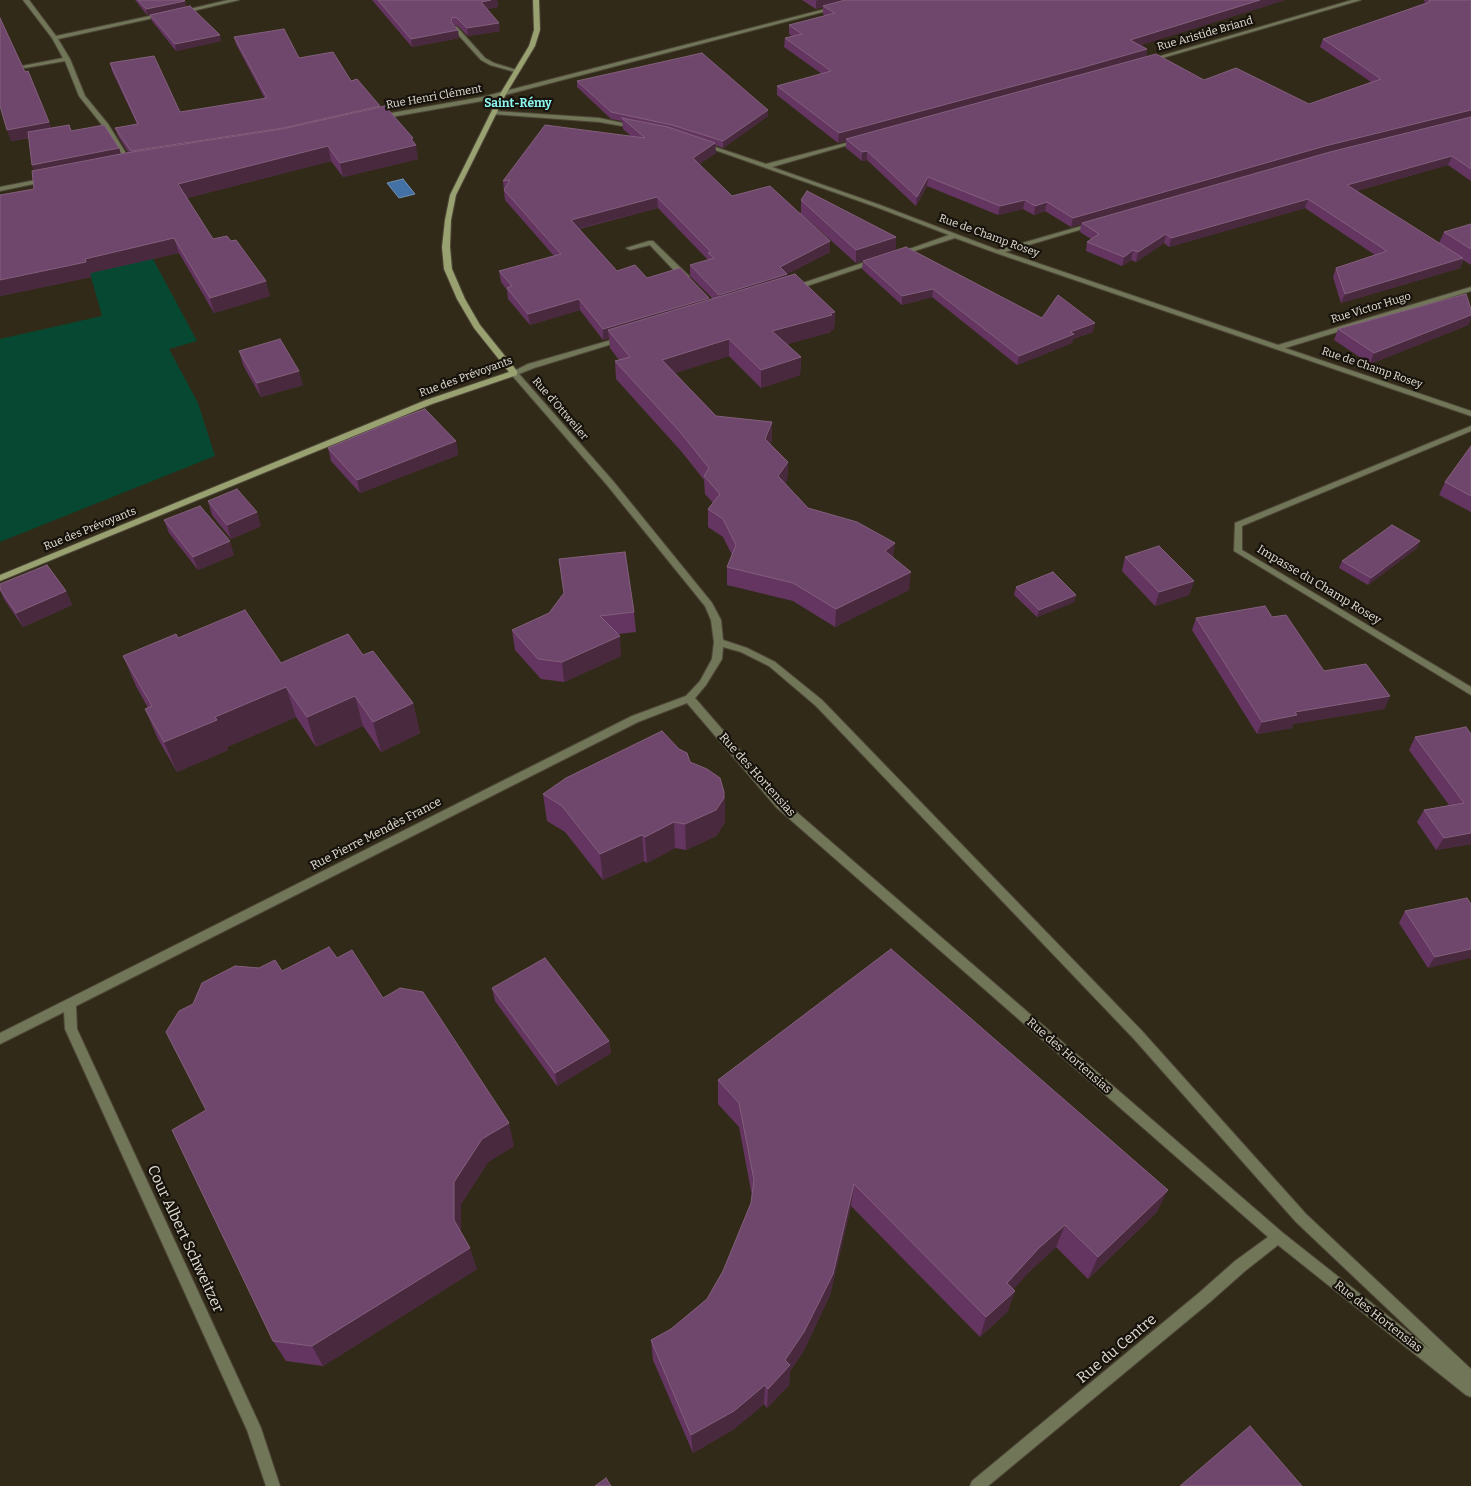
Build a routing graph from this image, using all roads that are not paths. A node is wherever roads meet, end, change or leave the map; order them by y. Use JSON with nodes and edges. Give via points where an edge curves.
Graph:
{"nodes":[{"id":1,"x":26,"y":0,"type":"edge"},
{"id":2,"x":236,"y":0,"type":"edge"},
{"id":3,"x":536,"y":0,"type":"edge"},
{"id":4,"x":1358,"y":0,"type":"edge"},
{"id":5,"x":838,"y":8,"type":"edge"},
{"id":6,"x":455,"y":28,"type":"edge"},
{"id":7,"x":55,"y":38,"type":"junction"},
{"id":8,"x":67,"y":59,"type":"junction"},
{"id":9,"x":1147,"y":61,"type":"edge"},
{"id":10,"x":25,"y":66,"type":"dead end"},
{"id":11,"x":517,"y":71,"type":"junction"},
{"id":12,"x":503,"y":94,"type":"junction"},
{"id":13,"x":494,"y":113,"type":"junction"},
{"id":14,"x":376,"y":118,"type":"edge"},
{"id":15,"x":644,"y":128,"type":"edge"},
{"id":16,"x":871,"y":138,"type":"edge"},
{"id":17,"x":696,"y":143,"type":"edge"},
{"id":18,"x":139,"y":162,"type":"edge"},
{"id":19,"x":130,"y":164,"type":"junction"},
{"id":20,"x":121,"y":165,"type":"edge"},
{"id":21,"x":767,"y":166,"type":"junction"},
{"id":22,"x":56,"y":178,"type":"edge"},
{"id":23,"x":0,"y":189,"type":"edge"},
{"id":24,"x":1100,"y":222,"type":"edge"},
{"id":25,"x":954,"y":236,"type":"junction"},
{"id":26,"x":630,"y":248,"type":"dead end"},
{"id":27,"x":998,"y":252,"type":"junction"},
{"id":28,"x":894,"y":256,"type":"edge"},
{"id":29,"x":884,"y":259,"type":"edge"},
{"id":30,"x":691,"y":283,"type":"edge"},
{"id":31,"x":783,"y":290,"type":"edge"},
{"id":32,"x":1471,"y":290,"type":"edge"},
{"id":33,"x":627,"y":338,"type":"edge"},
{"id":34,"x":1277,"y":348,"type":"junction"},
{"id":35,"x":514,"y":373,"type":"junction"},
{"id":36,"x":1471,"y":414,"type":"edge"},
{"id":37,"x":1471,"y":428,"type":"edge"},
{"id":38,"x":0,"y":578,"type":"edge"},
{"id":39,"x":716,"y":620,"type":"joint"},
{"id":40,"x":719,"y":642,"type":"junction"},
{"id":41,"x":1471,"y":692,"type":"edge"},
{"id":42,"x":689,"y":698,"type":"junction"},
{"id":43,"x":70,"y":1005,"type":"junction"},
{"id":44,"x":0,"y":1039,"type":"edge"},
{"id":45,"x":1278,"y":1238,"type":"junction"},
{"id":46,"x":1471,"y":1378,"type":"edge"},
{"id":47,"x":1471,"y":1390,"type":"edge"},
{"id":48,"x":273,"y":1486,"type":"edge"},
{"id":49,"x":977,"y":1486,"type":"edge"}],
"edges":[{"from":1,"to":7,"type":"street"},
{"from":2,"to":7,"type":"street"},
{"from":3,"to":11,"type":"street","name":"Rue d'Ottweiler","via":[[537,30],[532,46]]},
{"from":4,"to":9,"type":"street","name":"Rue Aristide Briand"},
{"from":5,"to":12,"type":"street","name":"Rue Henri Clément"},
{"from":6,"to":11,"type":"street","via":[[483,59]]},
{"from":7,"to":8,"type":"street"},
{"from":8,"to":10,"type":"street"},
{"from":8,"to":19,"type":"street","via":[[82,96],[105,124]]},
{"from":11,"to":12,"type":"street","name":"Rue d'Ottweiler"},
{"from":12,"to":13,"type":"street","name":"Rue d'Ottweiler"},
{"from":12,"to":14,"type":"street","name":"Rue Henri Clément"},
{"from":13,"to":15,"type":"street","via":[[599,120]]},
{"from":13,"to":35,"type":"street","name":"Rue d'Ottweiler","via":[[453,195],[446,247],[448,269],[461,299],[477,326]]},
{"from":16,"to":21,"type":"street"},
{"from":17,"to":21,"type":"street","name":"Rue de Champ Rosey"},
{"from":18,"to":19,"type":"street"},
{"from":19,"to":20,"type":"street"},
{"from":21,"to":25,"type":"street","name":"Rue de Champ Rosey"},
{"from":22,"to":23,"type":"street"},
{"from":24,"to":27,"type":"street"},
{"from":25,"to":27,"type":"street","name":"Rue de Champ Rosey"},
{"from":25,"to":28,"type":"street"},
{"from":26,"to":30,"type":"street","via":[[651,242]]},
{"from":27,"to":34,"type":"street","name":"Rue de Champ Rosey"},
{"from":29,"to":31,"type":"street"},
{"from":32,"to":34,"type":"street","name":"Rue Victor Hugo"},
{"from":33,"to":35,"type":"street","name":"Rue des Prévoyants"},
{"from":34,"to":36,"type":"street","name":"Rue de Champ Rosey"},
{"from":35,"to":38,"type":"street","name":"Rue des Prévoyants","via":[[429,402]]},
{"from":35,"to":39,"type":"street","name":"Rue d'Ottweiler","via":[[690,580]]},
{"from":37,"to":41,"type":"street","name":"Impasse du Champ Rosey","via":[[1238,525],[1238,551]]},
{"from":39,"to":40,"type":"street","name":"Rue Pierre Mendès France"},
{"from":40,"to":42,"type":"street","name":"Rue Pierre Mendès France","via":[[717,659],[703,683]]},
{"from":40,"to":46,"type":"street","via":[[772,664],[818,704],[1138,1036],[1301,1218]]},
{"from":42,"to":43,"type":"street","name":"Rue Pierre Mendès France","via":[[635,718]]},
{"from":42,"to":45,"type":"street","name":"Rue des Hortensias","via":[[782,805]]},
{"from":43,"to":44,"type":"street","name":"Rue Pierre Mendès France"},
{"from":43,"to":48,"type":"street","name":"Cour Albert Schweitzer","via":[[71,1028],[254,1428]]},
{"from":45,"to":47,"type":"street","name":"Rue des Hortensias"},
{"from":45,"to":49,"type":"street","name":"Rue du Centre","via":[[1240,1266]]}]}
